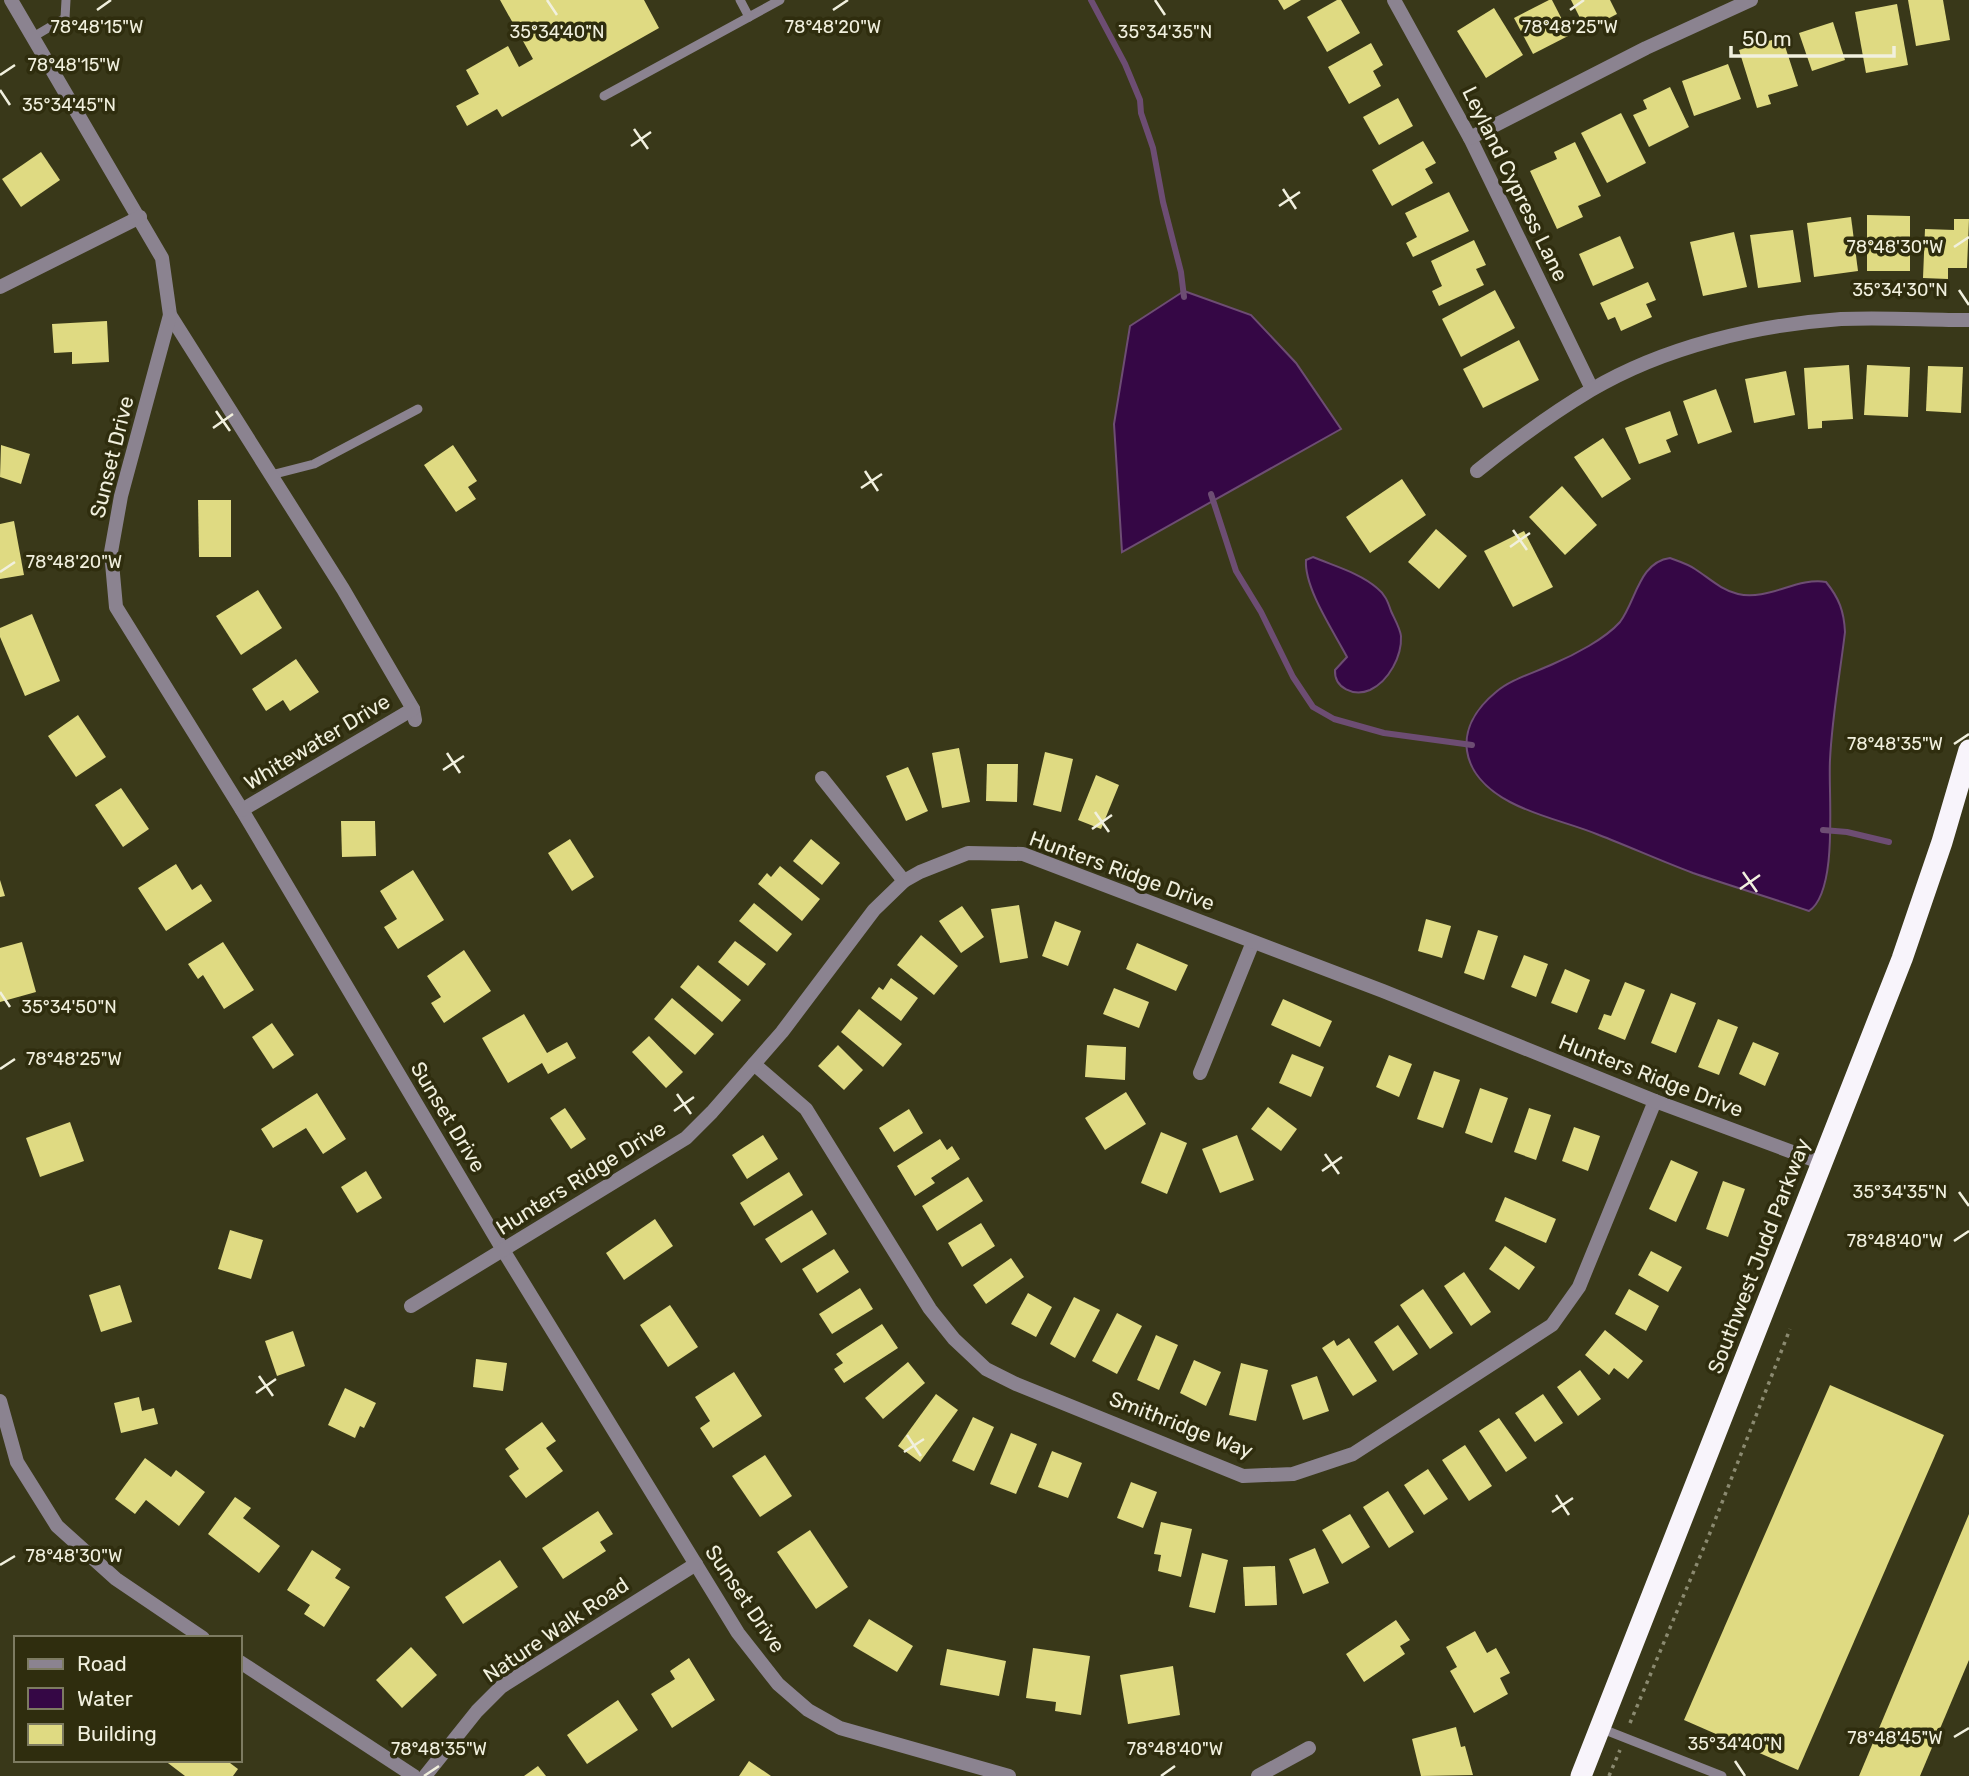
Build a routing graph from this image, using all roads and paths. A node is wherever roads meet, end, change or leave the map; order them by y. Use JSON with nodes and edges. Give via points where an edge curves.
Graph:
{"nodes":[{"id":1,"x":11,"y":0,"type":"edge"},
{"id":2,"x":66,"y":0,"type":"edge"},
{"id":3,"x":740,"y":0,"type":"edge"},
{"id":4,"x":780,"y":0,"type":"edge"},
{"id":5,"x":1394,"y":0,"type":"edge"},
{"id":6,"x":1751,"y":0,"type":"edge"},
{"id":7,"x":749,"y":18,"type":"junction"},
{"id":8,"x":33,"y":37,"type":"junction"},
{"id":9,"x":604,"y":96,"type":"dead end"},
{"id":10,"x":1470,"y":138,"type":"junction"},
{"id":11,"x":140,"y":217,"type":"junction"},
{"id":12,"x":0,"y":287,"type":"edge"},
{"id":13,"x":170,"y":315,"type":"junction"},
{"id":14,"x":1969,"y":320,"type":"edge"},
{"id":15,"x":1592,"y":389,"type":"junction"},
{"id":16,"x":418,"y":409,"type":"dead end"},
{"id":17,"x":1477,"y":471,"type":"dead end"},
{"id":18,"x":271,"y":475,"type":"junction"},
{"id":19,"x":414,"y":715,"type":"joint"},
{"id":20,"x":1969,"y":750,"type":"edge"},
{"id":21,"x":822,"y":778,"type":"dead end"},
{"id":22,"x":242,"y":810,"type":"junction"},
{"id":23,"x":904,"y":881,"type":"junction"},
{"id":24,"x":1254,"y":942,"type":"junction"},
{"id":25,"x":754,"y":1064,"type":"junction"},
{"id":26,"x":1200,"y":1073,"type":"dead end"},
{"id":27,"x":1655,"y":1101,"type":"junction"},
{"id":28,"x":1822,"y":1163,"type":"junction"},
{"id":29,"x":503,"y":1250,"type":"junction"},
{"id":30,"x":411,"y":1306,"type":"dead end"},
{"id":31,"x":1790,"y":1329,"type":"dead end"},
{"id":32,"x":0,"y":1401,"type":"edge"},
{"id":33,"x":696,"y":1564,"type":"junction"},
{"id":34,"x":200,"y":1636,"type":"edge"},
{"id":35,"x":242,"y":1663,"type":"edge"},
{"id":36,"x":1632,"y":1718,"type":"dead end"},
{"id":37,"x":1600,"y":1728,"type":"junction"},
{"id":38,"x":1309,"y":1748,"type":"dead end"},
{"id":39,"x":1619,"y":1751,"type":"dead end"},
{"id":40,"x":414,"y":1776,"type":"edge"},
{"id":41,"x":425,"y":1776,"type":"edge"},
{"id":42,"x":1009,"y":1776,"type":"edge"},
{"id":43,"x":1258,"y":1776,"type":"edge"},
{"id":44,"x":1581,"y":1776,"type":"edge"},
{"id":45,"x":1609,"y":1776,"type":"edge"},
{"id":46,"x":1722,"y":1776,"type":"edge"}],
"edges":[{"from":1,"to":8,"type":"street","name":"Sunset Drive"},
{"from":2,"to":8,"type":"lane","via":[[65,18]]},
{"from":3,"to":7,"type":"lane"},
{"from":4,"to":7,"type":"lane"},
{"from":5,"to":10,"type":"street","name":"Leyland Cypress Lane"},
{"from":6,"to":10,"type":"street"},
{"from":7,"to":9,"type":"lane"},
{"from":8,"to":11,"type":"street","name":"Sunset Drive"},
{"from":10,"to":15,"type":"street","name":"Leyland Cypress Lane"},
{"from":11,"to":12,"type":"street"},
{"from":11,"to":13,"type":"street","name":"Sunset Drive","via":[[162,258]]},
{"from":13,"to":18,"type":"street","name":"Sunset Drive"},
{"from":13,"to":22,"type":"street","name":"Sunset Drive","via":[[121,496],[111,552],[116,607]]},
{"from":14,"to":15,"type":"street","via":[[1844,319],[1787,325],[1673,353]]},
{"from":15,"to":17,"type":"street"},
{"from":16,"to":18,"type":"lane","via":[[314,464]]},
{"from":18,"to":19,"type":"street","name":"Sunset Drive","via":[[344,589]]},
{"from":19,"to":22,"type":"street","name":"Whitewater Drive"},
{"from":20,"to":28,"type":"highway","name":"Southwest Judd Parkway","via":[[1926,893]]},
{"from":21,"to":23,"type":"street"},
{"from":22,"to":29,"type":"street","name":"Sunset Drive"},
{"from":23,"to":24,"type":"street","name":"Hunters Ridge Drive","via":[[968,853],[1023,854]]},
{"from":23,"to":25,"type":"street","name":"Hunters Ridge Drive","via":[[874,910]]},
{"from":24,"to":26,"type":"street"},
{"from":24,"to":27,"type":"street","name":"Hunters Ridge Drive"},
{"from":25,"to":27,"type":"street","name":"Smithridge Way","via":[[806,1110],[930,1310],[986,1369],[1243,1476],[1293,1474],[1353,1454],[1552,1325],[1579,1287]]},
{"from":25,"to":29,"type":"street","name":"Hunters Ridge Drive","via":[[686,1138]]},
{"from":27,"to":28,"type":"street","name":"Hunters Ridge Drive"},
{"from":28,"to":37,"type":"highway","name":"Southwest Judd Parkway"},
{"from":29,"to":30,"type":"street","name":"Hunters Ridge Drive"},
{"from":29,"to":33,"type":"street","name":"Sunset Drive"},
{"from":31,"to":36,"type":"path"},
{"from":32,"to":34,"type":"street","via":[[17,1462],[57,1526],[116,1579]]},
{"from":33,"to":41,"type":"street","name":"Nature Walk Road","via":[[501,1687]]},
{"from":33,"to":42,"type":"street","name":"Sunset Drive","via":[[738,1633],[778,1684],[808,1710],[841,1728]]},
{"from":35,"to":40,"type":"street"},
{"from":37,"to":44,"type":"highway","name":"Southwest Judd Parkway"},
{"from":37,"to":46,"type":"lane"},
{"from":38,"to":43,"type":"street"},
{"from":39,"to":45,"type":"path"}]}
